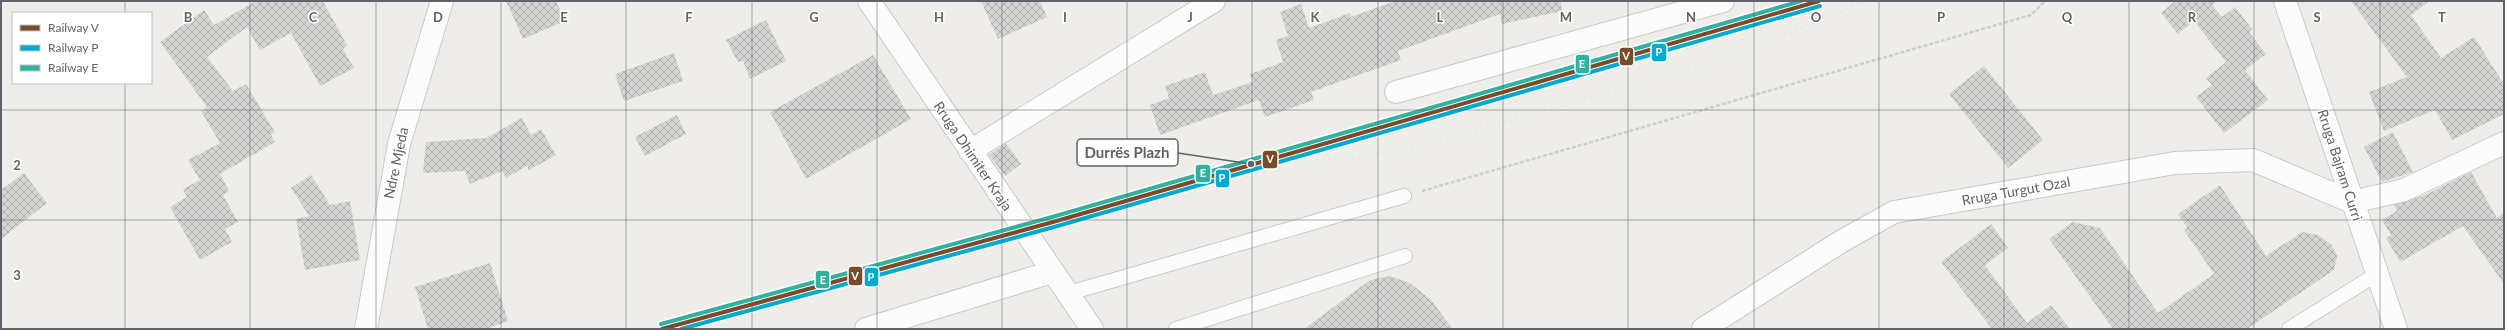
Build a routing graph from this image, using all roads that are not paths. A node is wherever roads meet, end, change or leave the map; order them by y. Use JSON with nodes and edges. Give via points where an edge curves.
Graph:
{"nodes":[{"id":1,"x":442,"y":1,"type":"edge"},
{"id":2,"x":869,"y":1,"type":"edge"},
{"id":3,"x":1723,"y":1,"type":"edge"},
{"id":4,"x":2285,"y":1,"type":"edge"},
{"id":5,"x":1208,"y":2,"type":"edge"},
{"id":6,"x":1396,"y":92,"type":"dead end"},
{"id":7,"x":2504,"y":143,"type":"edge"},
{"id":8,"x":970,"y":151,"type":"junction"},
{"id":9,"x":1404,"y":196,"type":"road end"},
{"id":10,"x":2352,"y":202,"type":"junction"},
{"id":11,"x":1405,"y":256,"type":"dead end"},
{"id":12,"x":1052,"y":272,"type":"junction"},
{"id":13,"x":2377,"y":274,"type":"junction"},
{"id":14,"x":1066,"y":294,"type":"junction"},
{"id":15,"x":366,"y":329,"type":"edge"},
{"id":16,"x":866,"y":329,"type":"edge"},
{"id":17,"x":1092,"y":329,"type":"edge"},
{"id":18,"x":1176,"y":329,"type":"edge"},
{"id":19,"x":1703,"y":329,"type":"edge"},
{"id":20,"x":2289,"y":329,"type":"edge"},
{"id":21,"x":2396,"y":329,"type":"edge"}],
"edges":[{"from":1,"to":15,"type":"street","name":"Ndre Mjeda","via":[[399,144]]},
{"from":2,"to":8,"type":"street","name":"Rruga Dhimiter Kraja"},
{"from":3,"to":6,"type":"street"},
{"from":4,"to":10,"type":"street","name":"Rruga Bajram Curri"},
{"from":5,"to":8,"type":"street"},
{"from":7,"to":10,"type":"street","via":[[2404,190]]},
{"from":8,"to":12,"type":"street","name":"Rruga Dhimiter Kraja"},
{"from":9,"to":14,"type":"lane"},
{"from":10,"to":13,"type":"street","name":"Rruga Bajram Curri"},
{"from":10,"to":19,"type":"street","name":"Rruga Turgut Ozal","via":[[2253,160],[2175,163],[1894,212],[1842,241]]},
{"from":11,"to":18,"type":"lane"},
{"from":12,"to":14,"type":"street","name":"Rruga Dhimiter Kraja"},
{"from":12,"to":16,"type":"street"},
{"from":13,"to":20,"type":"lane"},
{"from":13,"to":21,"type":"street","name":"Rruga Bajram Curri"},
{"from":14,"to":17,"type":"street","name":"Rruga Dhimiter Kraja"}]}
